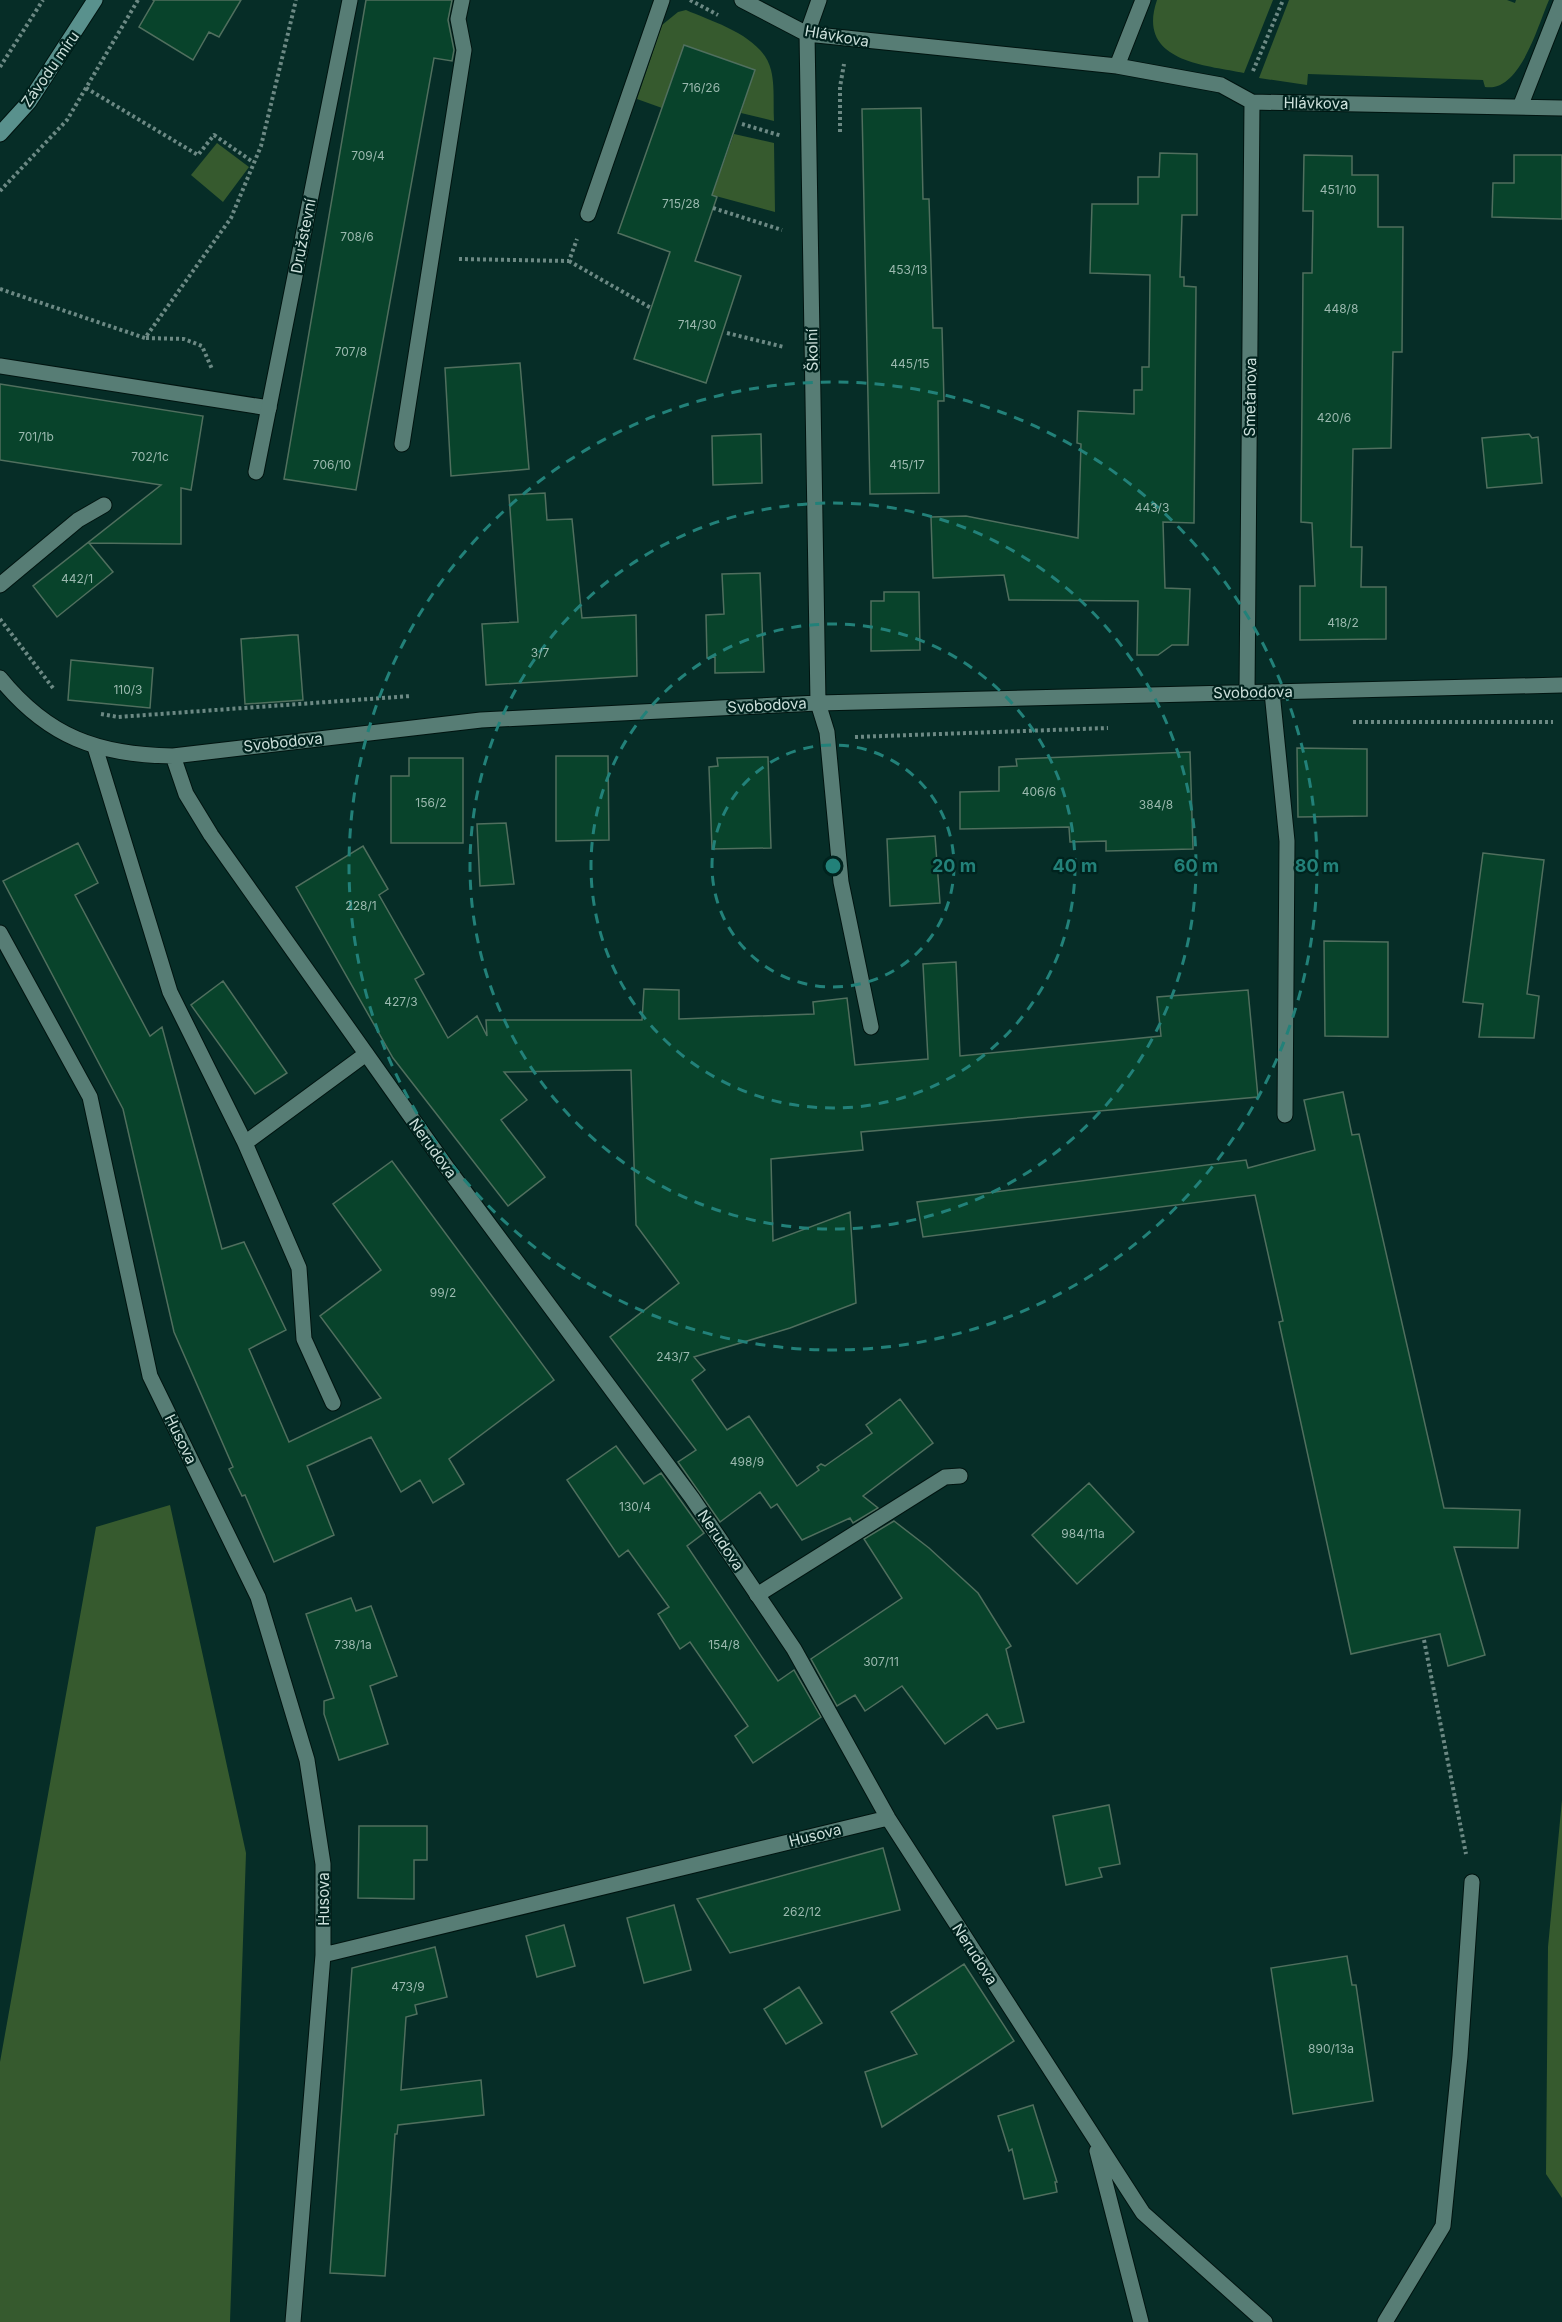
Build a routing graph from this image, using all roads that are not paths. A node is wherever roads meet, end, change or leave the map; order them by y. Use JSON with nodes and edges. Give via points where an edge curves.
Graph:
{"nodes":[{"id":1,"x":95,"y":0,"type":"edge"},
{"id":2,"x":350,"y":0,"type":"edge"},
{"id":3,"x":462,"y":0,"type":"edge"},
{"id":4,"x":662,"y":0,"type":"edge"},
{"id":5,"x":742,"y":0,"type":"edge"},
{"id":6,"x":819,"y":0,"type":"edge"},
{"id":7,"x":1143,"y":0,"type":"edge"},
{"id":8,"x":1562,"y":0,"type":"edge"},
{"id":9,"x":807,"y":34,"type":"junction"},
{"id":10,"x":1117,"y":66,"type":"junction"},
{"id":11,"x":1248,"y":99,"type":"junction"},
{"id":12,"x":1520,"y":107,"type":"junction"},
{"id":13,"x":1562,"y":108,"type":"edge"},
{"id":14,"x":0,"y":134,"type":"edge"},
{"id":15,"x":588,"y":214,"type":"road end"},
{"id":16,"x":0,"y":366,"type":"edge"},
{"id":17,"x":269,"y":408,"type":"junction"},
{"id":18,"x":402,"y":444,"type":"dead end"},
{"id":19,"x":256,"y":472,"type":"dead end"},
{"id":20,"x":105,"y":505,"type":"dead end"},
{"id":21,"x":0,"y":585,"type":"edge"},
{"id":22,"x":0,"y":678,"type":"edge"},
{"id":23,"x":1562,"y":686,"type":"edge"},
{"id":24,"x":1247,"y":692,"type":"junction"},
{"id":25,"x":1272,"y":692,"type":"junction"},
{"id":26,"x":818,"y":702,"type":"junction"},
{"id":27,"x":95,"y":747,"type":"junction"},
{"id":28,"x":173,"y":756,"type":"junction"},
{"id":29,"x":0,"y":933,"type":"edge"},
{"id":30,"x":871,"y":1027,"type":"dead end"},
{"id":31,"x":366,"y":1054,"type":"junction"},
{"id":32,"x":1285,"y":1115,"type":"dead end"},
{"id":33,"x":244,"y":1143,"type":"junction"},
{"id":34,"x":333,"y":1403,"type":"dead end"},
{"id":35,"x":960,"y":1476,"type":"dead end"},
{"id":36,"x":758,"y":1595,"type":"junction"},
{"id":37,"x":888,"y":1818,"type":"junction"},
{"id":38,"x":1472,"y":1882,"type":"road end"},
{"id":39,"x":323,"y":1955,"type":"junction"},
{"id":40,"x":1093,"y":2136,"type":"junction"},
{"id":41,"x":293,"y":2322,"type":"edge"},
{"id":42,"x":1141,"y":2322,"type":"edge"},
{"id":43,"x":1265,"y":2322,"type":"edge"},
{"id":44,"x":1385,"y":2322,"type":"edge"}],
"edges":[{"from":1,"to":14,"type":"main road","name":"Závodu míru","via":[[28,102]]},
{"from":2,"to":17,"type":"street","name":"Družstevní"},
{"from":3,"to":18,"type":"street","via":[[458,19],[464,50]]},
{"from":4,"to":15,"type":"street"},
{"from":5,"to":9,"type":"street","name":"Hlávkova"},
{"from":6,"to":9,"type":"street","name":"Školní"},
{"from":7,"to":10,"type":"street"},
{"from":8,"to":12,"type":"street"},
{"from":9,"to":10,"type":"street","name":"Hlávkova"},
{"from":9,"to":26,"type":"street","name":"Školní"},
{"from":10,"to":11,"type":"street","name":"Hlávkova","via":[[1221,85]]},
{"from":11,"to":12,"type":"street","name":"Hlávkova"},
{"from":11,"to":24,"type":"street","name":"Smetanova"},
{"from":12,"to":13,"type":"street","name":"Hlávkova"},
{"from":16,"to":17,"type":"street"},
{"from":17,"to":19,"type":"street","name":"Družstevní"},
{"from":20,"to":21,"type":"street","via":[[78,520]]},
{"from":22,"to":27,"type":"street","name":"Svobodova","via":[[43,721]]},
{"from":23,"to":25,"type":"street","name":"Svobodova"},
{"from":24,"to":25,"type":"street","name":"Svobodova"},
{"from":24,"to":26,"type":"street","name":"Svobodova"},
{"from":25,"to":32,"type":"street","via":[[1287,840]]},
{"from":26,"to":28,"type":"street","name":"Svobodova","via":[[481,720]]},
{"from":26,"to":30,"type":"street","name":"Školní","via":[[828,738],[841,882]]},
{"from":27,"to":28,"type":"street","name":"Svobodova","via":[[133,755]]},
{"from":27,"to":33,"type":"street","via":[[170,992]]},
{"from":28,"to":31,"type":"street","name":"Nerudova","via":[[186,794],[211,835]]},
{"from":29,"to":39,"type":"street","name":"Husova","via":[[90,1097],[150,1376],[258,1596],[308,1760],[323,1864]]},
{"from":31,"to":33,"type":"street"},
{"from":31,"to":36,"type":"street","name":"Nerudova","via":[[692,1498]]},
{"from":33,"to":34,"type":"street","via":[[299,1268],[304,1339]]},
{"from":35,"to":36,"type":"street","via":[[945,1477]]},
{"from":36,"to":37,"type":"street","name":"Nerudova","via":[[794,1649]]},
{"from":37,"to":39,"type":"street","name":"Husova"},
{"from":37,"to":40,"type":"street","name":"Nerudova"},
{"from":38,"to":44,"type":"street","via":[[1443,2226]]},
{"from":39,"to":41,"type":"street","name":"Husova"},
{"from":40,"to":42,"type":"street"},
{"from":40,"to":43,"type":"street","name":"Nerudova","via":[[1143,2213]]}]}
